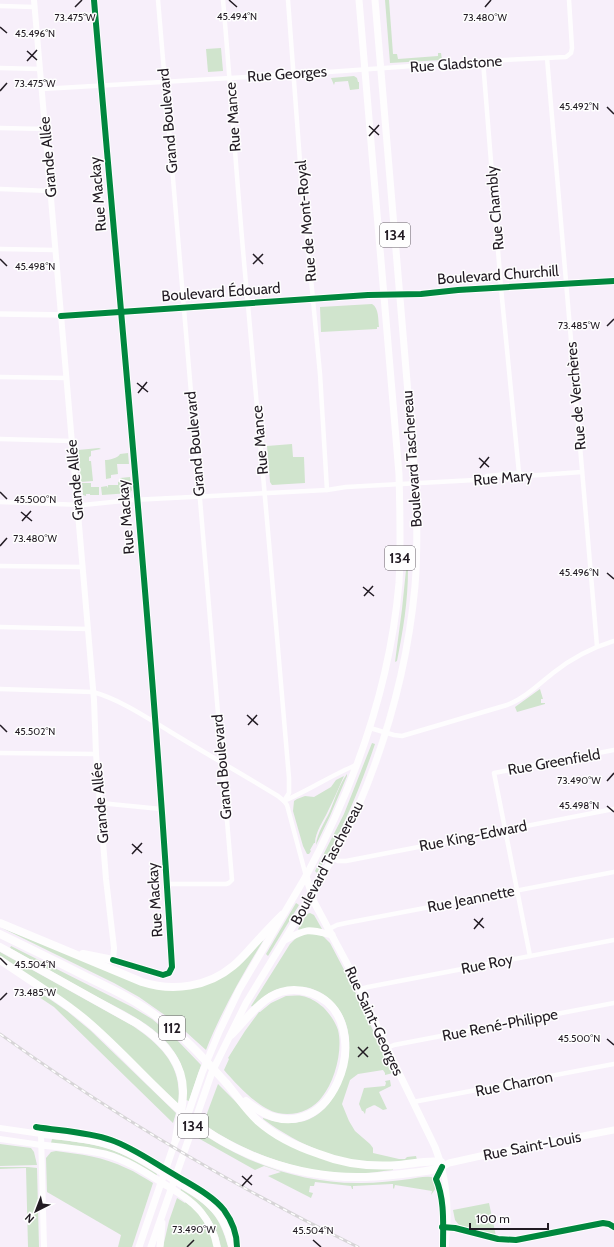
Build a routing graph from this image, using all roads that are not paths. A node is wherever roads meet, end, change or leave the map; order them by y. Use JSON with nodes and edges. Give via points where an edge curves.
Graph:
{"nodes":[{"id":1,"x":34,"y":0,"type":"edge"},
{"id":2,"x":94,"y":0,"type":"edge"},
{"id":3,"x":158,"y":0,"type":"edge"},
{"id":4,"x":223,"y":0,"type":"edge"},
{"id":5,"x":288,"y":0,"type":"edge"},
{"id":6,"x":359,"y":0,"type":"edge"},
{"id":7,"x":375,"y":0,"type":"edge"},
{"id":8,"x":569,"y":0,"type":"edge"},
{"id":9,"x":0,"y":6,"type":"edge"},
{"id":10,"x":35,"y":7,"type":"junction"},
{"id":11,"x":547,"y":58,"type":"junction"},
{"id":12,"x":483,"y":61,"type":"junction"},
{"id":13,"x":0,"y":68,"type":"edge"},
{"id":14,"x":381,"y":68,"type":"junction"},
{"id":15,"x":40,"y":69,"type":"junction"},
{"id":16,"x":365,"y":70,"type":"junction"},
{"id":17,"x":293,"y":74,"type":"junction"},
{"id":18,"x":231,"y":78,"type":"junction"},
{"id":19,"x":165,"y":82,"type":"junction"},
{"id":20,"x":102,"y":86,"type":"junction"},
{"id":21,"x":42,"y":89,"type":"junction"},
{"id":22,"x":0,"y":128,"type":"edge"},
{"id":23,"x":45,"y":129,"type":"junction"},
{"id":24,"x":0,"y":189,"type":"edge"},
{"id":25,"x":50,"y":191,"type":"junction"},
{"id":26,"x":0,"y":249,"type":"edge"},
{"id":27,"x":56,"y":250,"type":"junction"},
{"id":28,"x":614,"y":281,"type":"edge"},
{"id":29,"x":566,"y":284,"type":"junction"},
{"id":30,"x":501,"y":288,"type":"junction"},
{"id":31,"x":384,"y":294,"type":"junction"},
{"id":32,"x":400,"y":295,"type":"junction"},
{"id":33,"x":313,"y":299,"type":"junction"},
{"id":34,"x":247,"y":304,"type":"junction"},
{"id":35,"x":184,"y":308,"type":"junction"},
{"id":36,"x":122,"y":312,"type":"junction"},
{"id":37,"x":0,"y":314,"type":"edge"},
{"id":38,"x":61,"y":316,"type":"junction"},
{"id":39,"x":0,"y":377,"type":"edge"},
{"id":40,"x":66,"y":378,"type":"junction"},
{"id":41,"x":0,"y":440,"type":"edge"},
{"id":42,"x":72,"y":441,"type":"junction"},
{"id":43,"x":582,"y":472,"type":"junction"},
{"id":44,"x":519,"y":473,"type":"junction"},
{"id":45,"x":399,"y":484,"type":"junction"},
{"id":46,"x":415,"y":484,"type":"junction"},
{"id":47,"x":327,"y":490,"type":"junction"},
{"id":48,"x":265,"y":494,"type":"junction"},
{"id":49,"x":200,"y":498,"type":"junction"},
{"id":50,"x":137,"y":500,"type":"junction"},
{"id":51,"x":0,"y":502,"type":"edge"},
{"id":52,"x":77,"y":504,"type":"junction"},
{"id":53,"x":0,"y":566,"type":"edge"},
{"id":54,"x":83,"y":567,"type":"junction"},
{"id":55,"x":0,"y":627,"type":"edge"},
{"id":56,"x":88,"y":628,"type":"junction"},
{"id":57,"x":614,"y":641,"type":"edge"},
{"id":58,"x":597,"y":646,"type":"junction"},
{"id":59,"x":0,"y":689,"type":"edge"},
{"id":60,"x":93,"y":692,"type":"junction"},
{"id":61,"x":156,"y":723,"type":"junction"},
{"id":62,"x":370,"y":728,"type":"junction"},
{"id":63,"x":385,"y":732,"type":"junction"},
{"id":64,"x":614,"y":750,"type":"edge"},
{"id":65,"x":0,"y":753,"type":"edge"},
{"id":66,"x":96,"y":754,"type":"junction"},
{"id":67,"x":222,"y":762,"type":"junction"},
{"id":68,"x":358,"y":764,"type":"junction"},
{"id":69,"x":284,"y":801,"type":"junction"},
{"id":70,"x":100,"y":803,"type":"junction"},
{"id":71,"x":161,"y":809,"type":"junction"},
{"id":72,"x":614,"y":809,"type":"edge"},
{"id":73,"x":505,"y":830,"type":"junction"},
{"id":74,"x":332,"y":858,"type":"junction"},
{"id":75,"x":614,"y":872,"type":"edge"},
{"id":76,"x":306,"y":876,"type":"junction"},
{"id":77,"x":167,"y":884,"type":"junction"},
{"id":78,"x":517,"y":890,"type":"junction"},
{"id":79,"x":311,"y":896,"type":"junction"},
{"id":80,"x":282,"y":915,"type":"junction"},
{"id":81,"x":0,"y":923,"type":"edge"},
{"id":82,"x":330,"y":932,"type":"junction"},
{"id":83,"x":0,"y":934,"type":"edge"},
{"id":84,"x":285,"y":940,"type":"junction"},
{"id":85,"x":614,"y":940,"type":"edge"},
{"id":86,"x":0,"y":947,"type":"edge"},
{"id":87,"x":77,"y":955,"type":"junction"},
{"id":88,"x":530,"y":956,"type":"junction"},
{"id":89,"x":0,"y":960,"type":"edge"},
{"id":90,"x":113,"y":960,"type":"junction"},
{"id":91,"x":360,"y":989,"type":"junction"},
{"id":92,"x":614,"y":1003,"type":"edge"},
{"id":93,"x":231,"y":1035,"type":"junction"},
{"id":94,"x":387,"y":1048,"type":"junction"},
{"id":95,"x":614,"y":1064,"type":"edge"},
{"id":96,"x":226,"y":1084,"type":"junction"},
{"id":97,"x":413,"y":1102,"type":"junction"},
{"id":98,"x":0,"y":1128,"type":"edge"},
{"id":99,"x":614,"y":1130,"type":"edge"},
{"id":100,"x":41,"y":1134,"type":"junction"},
{"id":101,"x":0,"y":1139,"type":"edge"},
{"id":102,"x":176,"y":1139,"type":"junction"},
{"id":103,"x":41,"y":1145,"type":"junction"},
{"id":104,"x":444,"y":1164,"type":"junction"},
{"id":105,"x":163,"y":1211,"type":"junction"},
{"id":106,"x":448,"y":1227,"type":"junction"},
{"id":107,"x":614,"y":1227,"type":"edge"},
{"id":108,"x":44,"y":1247,"type":"edge"},
{"id":109,"x":139,"y":1247,"type":"edge"},
{"id":110,"x":151,"y":1247,"type":"edge"},
{"id":111,"x":160,"y":1247,"type":"edge"},
{"id":112,"x":218,"y":1247,"type":"edge"},
{"id":113,"x":232,"y":1247,"type":"edge"},
{"id":114,"x":446,"y":1247,"type":"edge"},
{"id":115,"x":449,"y":1247,"type":"edge"}],
"edges":[{"from":1,"to":10,"type":"main road","name":"Grande Allée"},
{"from":2,"to":20,"type":"street","name":"Rue Mackay"},
{"from":3,"to":19,"type":"street","name":"Grand Boulevard"},
{"from":4,"to":18,"type":"street","name":"Rue Mance"},
{"from":5,"to":17,"type":"street","name":"Rue de Mont-Royal"},
{"from":6,"to":16,"type":"main road","name":"Boulevard Taschereau","number":"134"},
{"from":7,"to":14,"type":"main road","name":"Boulevard Taschereau","number":"134"},
{"from":8,"to":11,"type":"street","via":[[571,53],[566,57]]},
{"from":9,"to":10,"type":"street"},
{"from":10,"to":15,"type":"main road","name":"Grande Allée"},
{"from":11,"to":12,"type":"street","name":"Rue Gladstone"},
{"from":11,"to":29,"type":"street","name":"Rue de Verchères"},
{"from":12,"to":14,"type":"street","name":"Rue Gladstone"},
{"from":12,"to":30,"type":"street","name":"Rue Chambly"},
{"from":13,"to":15,"type":"street"},
{"from":14,"to":16,"type":"street","name":"Rue Gladstone"},
{"from":14,"to":32,"type":"main road","name":"Boulevard Taschereau","number":"134"},
{"from":15,"to":21,"type":"main road","name":"Grande Allée"},
{"from":16,"to":17,"type":"street","name":"Rue Georges"},
{"from":16,"to":31,"type":"main road","name":"Boulevard Taschereau","number":"134"},
{"from":17,"to":18,"type":"street","name":"Rue Georges"},
{"from":17,"to":33,"type":"street","name":"Rue de Mont-Royal"},
{"from":18,"to":19,"type":"street","name":"Rue Georges"},
{"from":18,"to":34,"type":"street","name":"Rue Mance"},
{"from":19,"to":20,"type":"street","name":"Rue Georges"},
{"from":19,"to":35,"type":"street","name":"Grand Boulevard"},
{"from":20,"to":21,"type":"street","name":"Rue Georges"},
{"from":20,"to":36,"type":"street","name":"Rue Mackay"},
{"from":21,"to":23,"type":"main road","name":"Grande Allée"},
{"from":22,"to":23,"type":"street"},
{"from":23,"to":25,"type":"main road","name":"Grande Allée"},
{"from":24,"to":25,"type":"street"},
{"from":25,"to":27,"type":"main road","name":"Grande Allée"},
{"from":26,"to":27,"type":"street"},
{"from":27,"to":38,"type":"main road","name":"Grande Allée"},
{"from":28,"to":29,"type":"street","name":"Boulevard Churchill"},
{"from":29,"to":30,"type":"street","name":"Boulevard Churchill"},
{"from":29,"to":43,"type":"street","name":"Rue de Verchères"},
{"from":30,"to":32,"type":"street","name":"Boulevard Churchill"},
{"from":30,"to":44,"type":"street","name":"Rue Chambly"},
{"from":31,"to":32,"type":"street","name":"Boulevard Churchill"},
{"from":31,"to":33,"type":"street","name":"Boulevard Édouard"},
{"from":31,"to":45,"type":"main road","name":"Boulevard Taschereau","number":"134"},
{"from":32,"to":46,"type":"main road","name":"Boulevard Taschereau","number":"134"},
{"from":33,"to":34,"type":"street","name":"Boulevard Édouard"},
{"from":33,"to":47,"type":"street","name":"Rue de Mont-Royal"},
{"from":34,"to":35,"type":"street","name":"Boulevard Édouard"},
{"from":34,"to":48,"type":"street","name":"Rue Mance"},
{"from":35,"to":36,"type":"street","name":"Boulevard Édouard"},
{"from":35,"to":49,"type":"street","name":"Grand Boulevard"},
{"from":36,"to":38,"type":"street","name":"Boulevard Édouard"},
{"from":36,"to":50,"type":"street","name":"Rue Mackay"},
{"from":37,"to":38,"type":"street","name":"Boulevard Édouard"},
{"from":38,"to":40,"type":"main road","name":"Grande Allée"},
{"from":39,"to":40,"type":"street"},
{"from":40,"to":42,"type":"main road","name":"Grande Allée"},
{"from":41,"to":42,"type":"street"},
{"from":42,"to":52,"type":"main road","name":"Grande Allée"},
{"from":43,"to":44,"type":"street","name":"Rue Mary","via":[[525,476]]},
{"from":43,"to":58,"type":"street","name":"Rue de Verchères"},
{"from":44,"to":46,"type":"street","name":"Rue Mary","via":[[487,476],[482,479]]},
{"from":45,"to":46,"type":"street","name":"Rue Mary"},
{"from":45,"to":47,"type":"street","name":"Rue Mary"},
{"from":45,"to":62,"type":"main road","name":"Boulevard Taschereau","number":"134","via":[[401,516],[396,608],[385,672]]},
{"from":46,"to":63,"type":"main road","name":"Boulevard Taschereau","number":"134","via":[[417,536],[413,604],[400,679]]},
{"from":47,"to":48,"type":"street","name":"Rue Mary"},
{"from":48,"to":49,"type":"street","name":"Rue Mary"},
{"from":48,"to":69,"type":"street","name":"Rue Mance","via":[[289,778],[289,793]]},
{"from":49,"to":50,"type":"street","name":"Rue Mary"},
{"from":49,"to":67,"type":"street","name":"Grand Boulevard"},
{"from":50,"to":52,"type":"street","name":"Rue Mary"},
{"from":50,"to":61,"type":"street","name":"Rue Mackay"},
{"from":51,"to":52,"type":"street","name":"Rue Mary"},
{"from":52,"to":54,"type":"main road","name":"Grande Allée"},
{"from":53,"to":54,"type":"street"},
{"from":54,"to":56,"type":"main road","name":"Grande Allée"},
{"from":55,"to":56,"type":"street"},
{"from":56,"to":60,"type":"main road","name":"Grande Allée"},
{"from":57,"to":58,"type":"street"},
{"from":58,"to":63,"type":"street","via":[[571,660],[514,702],[407,735],[399,736]]},
{"from":59,"to":60,"type":"street"},
{"from":60,"to":61,"type":"street","via":[[111,698]]},
{"from":60,"to":66,"type":"main road","name":"Grande Allée"},
{"from":61,"to":67,"type":"street"},
{"from":61,"to":71,"type":"street","name":"Rue Mackay"},
{"from":62,"to":63,"type":"street"},
{"from":62,"to":68,"type":"main road","name":"Boulevard Taschereau","number":"134"},
{"from":63,"to":74,"type":"main road","name":"Boulevard Taschereau","number":"134","via":[[364,793]]},
{"from":64,"to":73,"type":"street","name":"Rue Greenfield","via":[[494,773]]},
{"from":65,"to":66,"type":"street"},
{"from":66,"to":70,"type":"main road","name":"Grande Allée"},
{"from":67,"to":69,"type":"street"},
{"from":67,"to":77,"type":"street","name":"Grand Boulevard","via":[[232,880],[226,884]]},
{"from":68,"to":69,"type":"street"},
{"from":68,"to":76,"type":"main road","name":"Boulevard Taschereau","number":"134","via":[[334,821]]},
{"from":69,"to":76,"type":"street"},
{"from":70,"to":71,"type":"street"},
{"from":70,"to":90,"type":"main road","name":"Grande Allée"},
{"from":71,"to":77,"type":"street","name":"Rue Mackay"},
{"from":72,"to":73,"type":"street","name":"Rue King-Edward"},
{"from":73,"to":74,"type":"street","name":"Rue King-Edward","via":[[346,861]]},
{"from":73,"to":78,"type":"street"},
{"from":74,"to":79,"type":"main road","name":"Boulevard Taschereau","number":"134"},
{"from":75,"to":78,"type":"street","name":"Rue Jeannette"},
{"from":76,"to":79,"type":"main road","name":"Rue Saint-Georges"},
{"from":76,"to":80,"type":"main road","name":"Boulevard Taschereau","number":"134"},
{"from":77,"to":90,"type":"street","name":"Rue Mackay","via":[[172,966],[169,973],[163,975]]},
{"from":78,"to":82,"type":"street","name":"Rue Jeannette","via":[[346,923],[334,926]]},
{"from":78,"to":88,"type":"street"},
{"from":79,"to":82,"type":"main road","name":"Rue Saint-Georges"},
{"from":79,"to":84,"type":"main road","name":"Boulevard Taschereau","number":"134"},
{"from":80,"to":87,"type":"highway","via":[[231,968],[194,985],[151,985]]},
{"from":80,"to":102,"type":"main road","name":"Boulevard Taschereau","number":"134","via":[[236,997],[210,1051],[187,1117]]},
{"from":81,"to":87,"type":"highway"},
{"from":82,"to":84,"type":"main road","via":[[308,930]]},
{"from":82,"to":91,"type":"main road","name":"Rue Saint-Georges"},
{"from":83,"to":96,"type":"highway","number":"112","via":[[147,1009],[182,1037]]},
{"from":84,"to":93,"type":"main road","name":"Boulevard Taschereau","number":"134","via":[[246,1003]]},
{"from":85,"to":88,"type":"street","name":"Rue Roy"},
{"from":86,"to":102,"type":"highway","via":[[126,1016],[168,1049],[182,1078],[183,1098]]},
{"from":87,"to":90,"type":"highway","via":[[85,954]]},
{"from":88,"to":91,"type":"street","name":"Rue Roy"},
{"from":89,"to":104,"type":"highway","via":[[82,1017],[188,1117],[242,1150],[294,1169],[338,1177],[393,1176],[434,1170]]},
{"from":91,"to":94,"type":"main road","name":"Rue Saint-Georges"},
{"from":92,"to":94,"type":"street","name":"Rue René-Philippe"},
{"from":93,"to":96,"type":"highway","via":[[270,997],[282,992],[299,990],[316,995],[334,1009],[340,1017],[346,1040],[341,1072],[331,1095],[319,1108],[300,1118],[284,1119],[265,1114],[251,1106]]},
{"from":93,"to":105,"type":"main road","name":"Boulevard Taschereau","number":"134","via":[[210,1079]]},
{"from":94,"to":97,"type":"main road","name":"Rue Saint-Georges"},
{"from":95,"to":97,"type":"street","name":"Rue Charron"},
{"from":96,"to":104,"type":"highway","via":[[262,1124],[283,1138],[319,1154],[350,1163],[376,1166],[432,1161]]},
{"from":97,"to":104,"type":"main road","name":"Rue Saint-Georges"},
{"from":98,"to":100,"type":"main road"},
{"from":99,"to":104,"type":"main road","name":"Rue Saint-Louis"},
{"from":100,"to":103,"type":"main road"},
{"from":100,"to":113,"type":"main road","via":[[104,1144],[146,1163],[200,1196],[211,1206],[223,1222]]},
{"from":101,"to":103,"type":"main road"},
{"from":102,"to":109,"type":"main road","name":"Boulevard Taschereau","number":"134"},
{"from":103,"to":108,"type":"main road"},
{"from":103,"to":112,"type":"main road","via":[[105,1154],[145,1172],[184,1196],[200,1210],[212,1228]]},
{"from":104,"to":106,"type":"street","name":"Rue Saint-Georges"},
{"from":105,"to":110,"type":"main road","name":"Boulevard Taschereau","number":"134"},
{"from":105,"to":111,"type":"main road"},
{"from":106,"to":107,"type":"street","via":[[505,1240],[603,1224]]},
{"from":106,"to":114,"type":"street","name":"Rue Saint-Georges"},
{"from":106,"to":115,"type":"street","name":"Rue Saint-Georges"}]}
